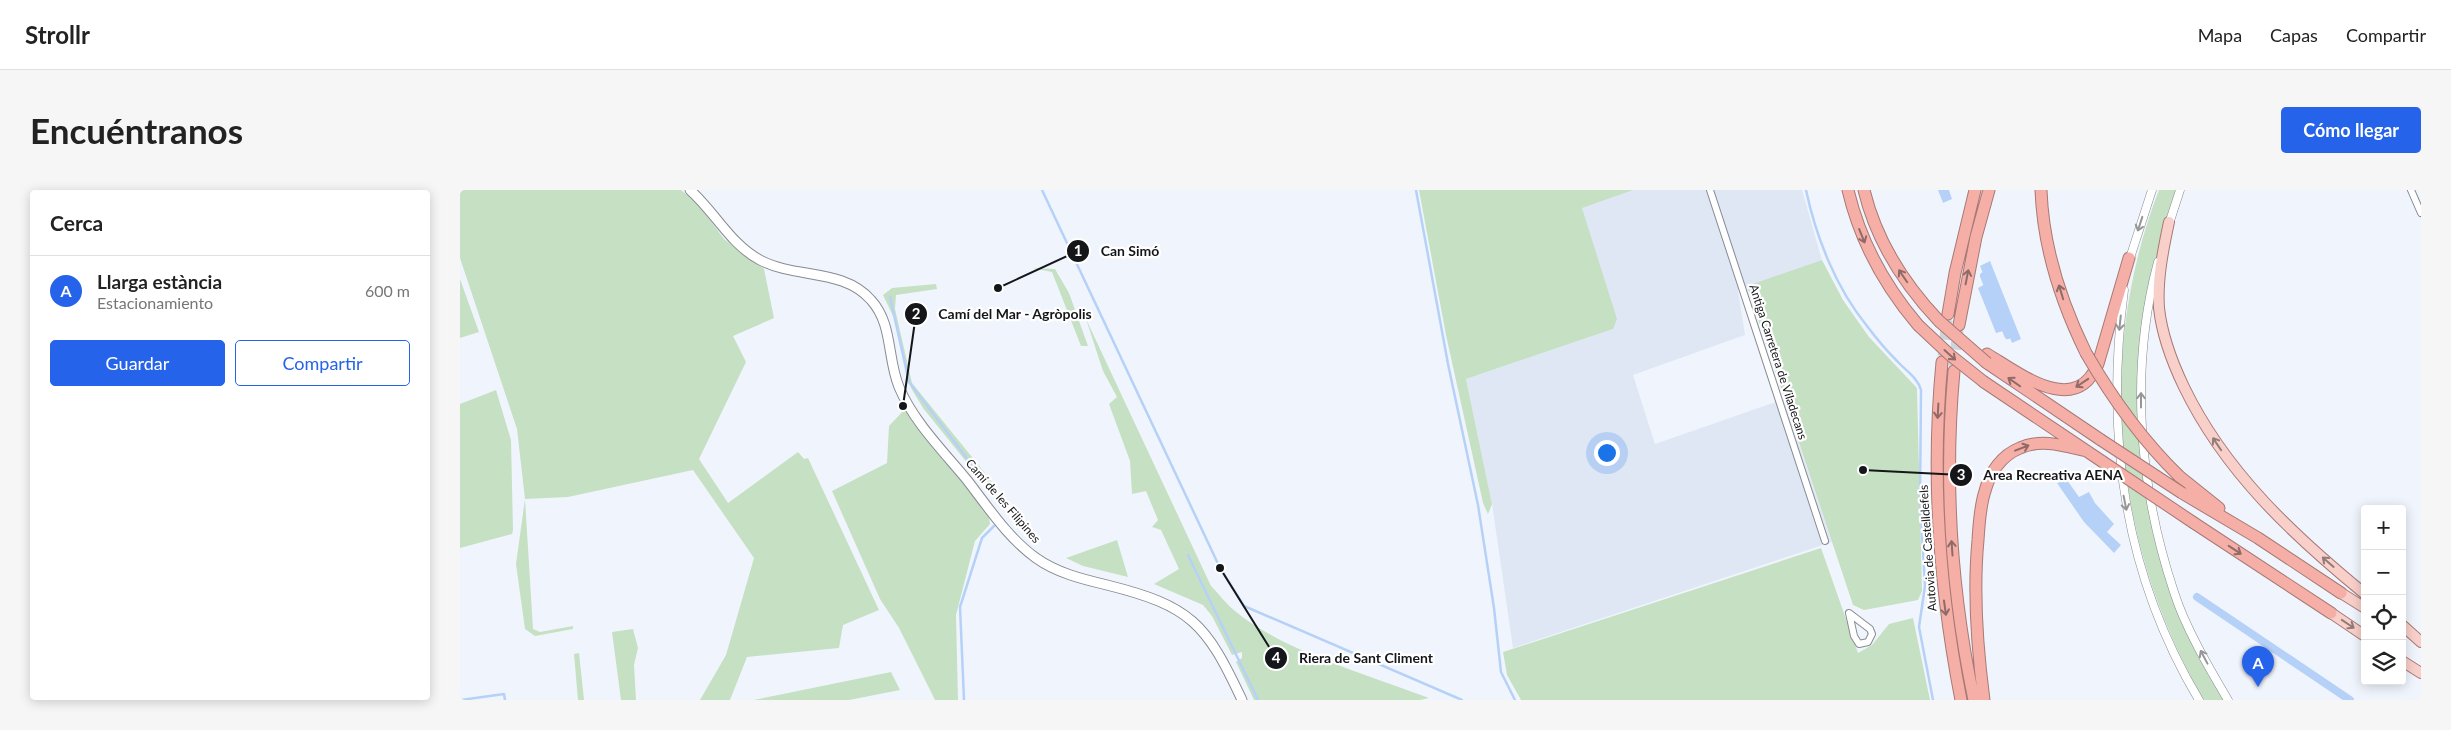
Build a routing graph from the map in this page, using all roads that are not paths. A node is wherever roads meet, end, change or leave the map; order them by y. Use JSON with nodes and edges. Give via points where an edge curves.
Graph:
{"nodes":[{"id":1,"x":690,"y":190,"type":"edge"},
{"id":2,"x":1710,"y":190,"type":"edge"},
{"id":3,"x":1848,"y":190,"type":"edge"},
{"id":4,"x":1864,"y":190,"type":"edge"},
{"id":5,"x":1975,"y":190,"type":"edge"},
{"id":6,"x":1988,"y":190,"type":"edge"},
{"id":7,"x":2041,"y":190,"type":"edge"},
{"id":8,"x":2152,"y":190,"type":"edge"},
{"id":9,"x":2180,"y":190,"type":"edge"},
{"id":10,"x":2411,"y":190,"type":"edge"},
{"id":11,"x":2421,"y":213,"type":"edge"},
{"id":12,"x":2169,"y":222,"type":"junction"},
{"id":13,"x":2129,"y":258,"type":"junction"},
{"id":14,"x":1944,"y":317,"type":"junction"},
{"id":15,"x":1959,"y":325,"type":"tunnel mouth"},
{"id":16,"x":1987,"y":358,"type":"junction"},
{"id":17,"x":1942,"y":362,"type":"tunnel mouth"},
{"id":18,"x":1954,"y":370,"type":"tunnel mouth"},
{"id":19,"x":2087,"y":451,"type":"junction"},
{"id":20,"x":2258,"y":538,"type":"junction"},
{"id":21,"x":1825,"y":541,"type":"dead end"},
{"id":22,"x":2361,"y":591,"type":"edge"},
{"id":23,"x":2341,"y":593,"type":"joint"},
{"id":24,"x":2361,"y":606,"type":"edge"},
{"id":25,"x":1849,"y":612,"type":"joint"},
{"id":26,"x":2331,"y":613,"type":"joint"},
{"id":27,"x":2406,"y":629,"type":"edge"},
{"id":28,"x":2361,"y":633,"type":"edge"},
{"id":29,"x":2406,"y":634,"type":"edge"},
{"id":30,"x":2421,"y":642,"type":"edge"},
{"id":31,"x":2406,"y":664,"type":"edge"},
{"id":32,"x":2421,"y":673,"type":"edge"},
{"id":33,"x":1242,"y":700,"type":"edge"},
{"id":34,"x":1961,"y":700,"type":"edge"},
{"id":35,"x":1974,"y":700,"type":"edge"},
{"id":36,"x":1984,"y":700,"type":"edge"},
{"id":37,"x":2198,"y":700,"type":"edge"},
{"id":38,"x":2228,"y":700,"type":"edge"}],
"edges":[{"from":1,"to":33,"type":"main road","name":"Camí de les Filipines","via":[[736,242],[752,255],[788,271],[840,280],[862,291],[876,305],[884,322],[893,368],[902,392],[934,439],[1007,530],[1026,550],[1056,569],[1151,597],[1180,612],[1210,640]]},
{"from":2,"to":21,"type":"street","name":"Antiga Carretera de Viladecans"},
{"from":3,"to":19,"type":"highway","one_way":true,"bridge":true,"via":[[1869,252],[1890,290],[1918,325],[1984,382]]},
{"from":14,"to":4,"type":"highway","one_way":true,"via":[[1921,302],[1883,243]]},
{"from":5,"to":14,"type":"highway"},
{"from":15,"to":6,"type":"highway","one_way":true},
{"from":20,"to":7,"type":"highway","one_way":true,"bridge":true,"via":[[2179,476],[2130,421],[2104,384],[2086,353],[2062,295],[2044,227]]},
{"from":8,"to":13,"type":"street","one_way":true},
{"from":9,"to":12,"type":"street"},
{"from":10,"to":11,"type":"street"},
{"from":22,"to":12,"type":"main road","one_way":true,"via":[[2297,536],[2253,491],[2192,403],[2172,359],[2160,316],[2159,286]]},
{"from":38,"to":12,"type":"street","one_way":true,"via":[[2174,593],[2152,507],[2144,454],[2141,400],[2145,329]]},
{"from":13,"to":16,"type":"highway","one_way":true,"via":[[2098,364],[2081,385],[2062,390],[2047,387]]},
{"from":13,"to":37,"type":"street","one_way":true,"via":[[2116,376],[2117,437],[2124,498],[2149,596],[2174,655]]},
{"from":14,"to":16,"type":"highway","bridge":true},
{"from":20,"to":16,"type":"highway","one_way":true,"bridge":true,"via":[[2101,440]]},
{"from":17,"to":34,"type":"highway","name":"Autovia de Castelldefels","one_way":true,"via":[[1937,516],[1944,597]]},
{"from":35,"to":18,"type":"highway","name":"Autovia de Castelldefels","one_way":true,"via":[[1962,637],[1952,551],[1949,456]]},
{"from":19,"to":26,"type":"highway","one_way":true,"bridge":true},
{"from":36,"to":19,"type":"highway","one_way":true,"via":[[1978,646],[1976,575],[1980,515],[1988,482],[2003,459],[2027,445],[2047,443]]},
{"from":20,"to":23,"type":"highway"},
{"from":23,"to":24,"type":"main road"},
{"from":25,"to":25,"type":"street","via":[[1859,644],[1868,642],[1872,634],[1870,629]]},
{"from":26,"to":28,"type":"main road","one_way":true},
{"from":27,"to":30,"type":"main road"},
{"from":29,"to":30,"type":"main road"},
{"from":31,"to":32,"type":"main road"}]}
